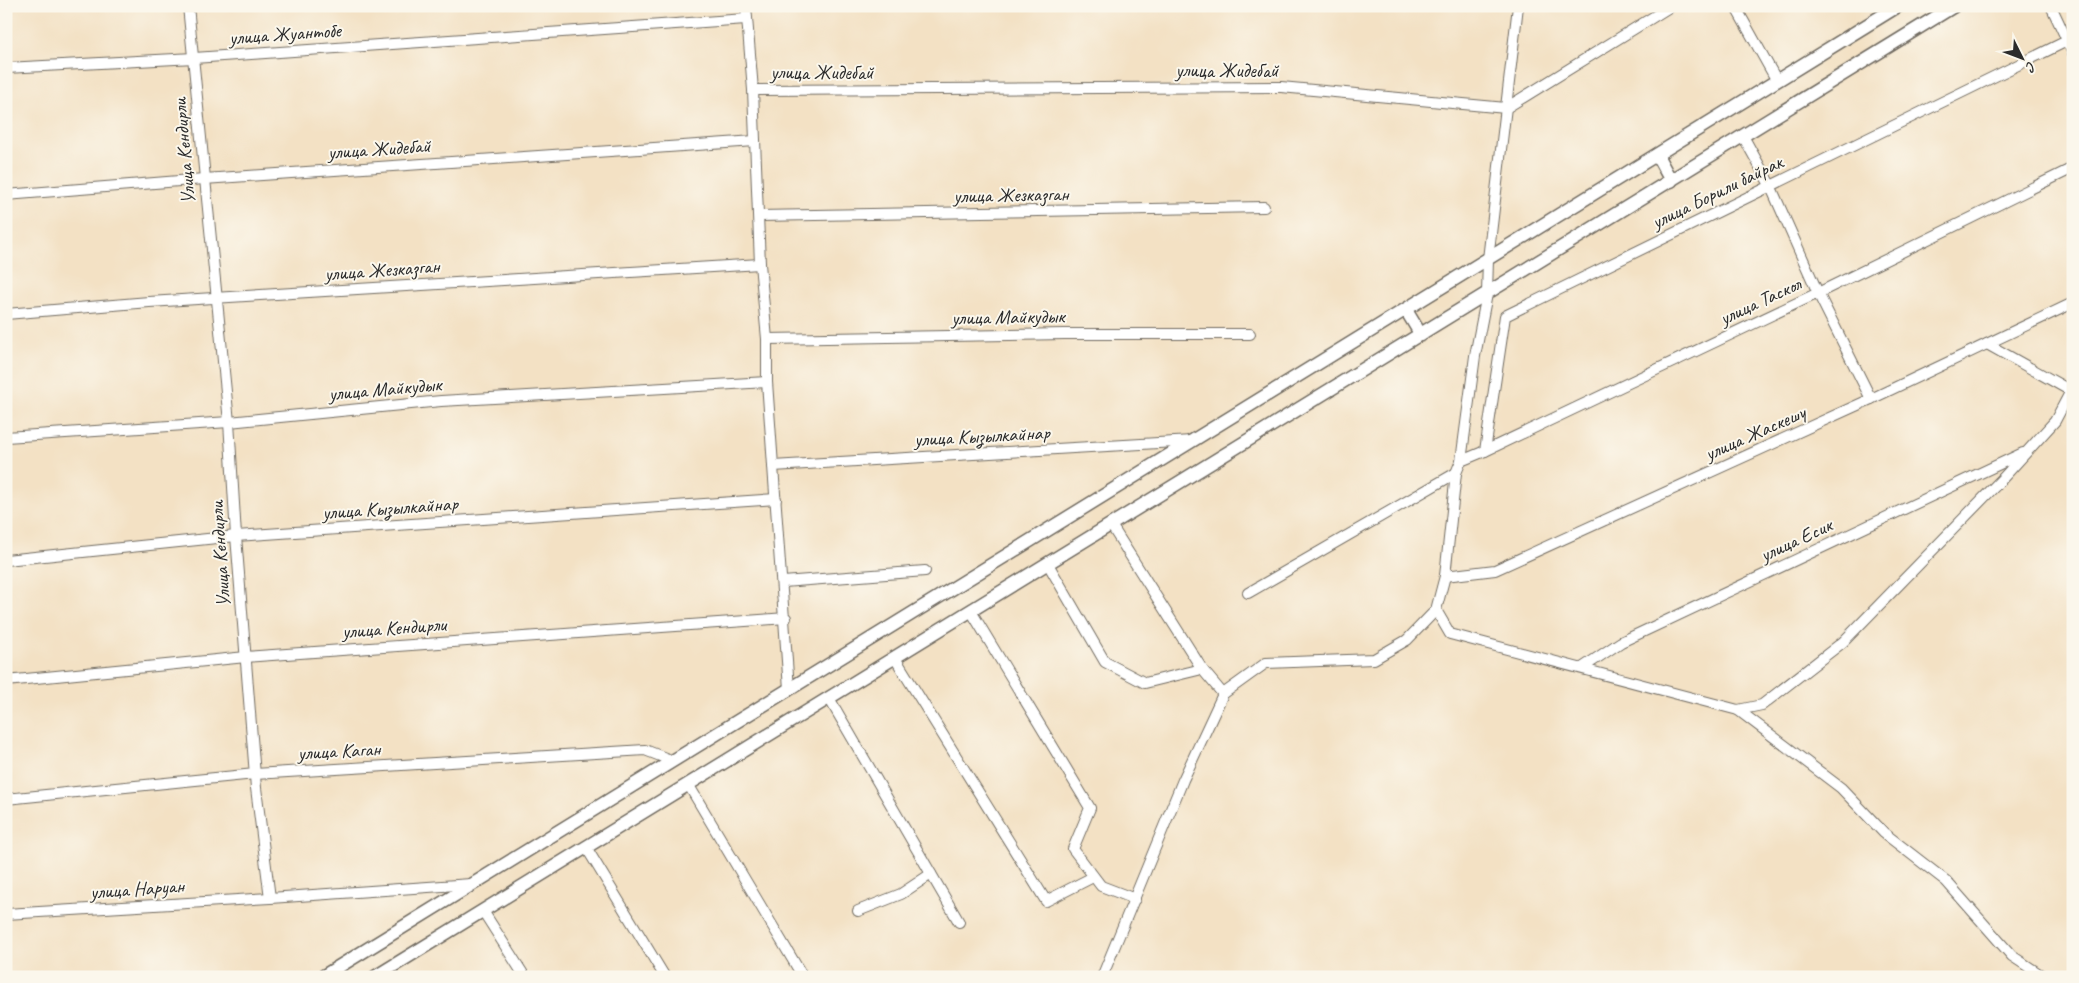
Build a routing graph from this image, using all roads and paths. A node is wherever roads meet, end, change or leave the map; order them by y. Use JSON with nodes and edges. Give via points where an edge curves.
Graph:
{"nodes":[{"id":1,"x":188,"y":6,"type":"edge"},
{"id":2,"x":746,"y":6,"type":"edge"},
{"id":3,"x":1518,"y":6,"type":"edge"},
{"id":4,"x":1670,"y":6,"type":"edge"},
{"id":5,"x":1735,"y":6,"type":"edge"},
{"id":6,"x":1898,"y":6,"type":"edge"},
{"id":7,"x":1954,"y":6,"type":"edge"},
{"id":8,"x":2050,"y":6,"type":"edge"},
{"id":9,"x":746,"y":19,"type":"junction"},
{"id":10,"x":2070,"y":40,"type":"edge"},
{"id":11,"x":2073,"y":53,"type":"edge"},
{"id":12,"x":194,"y":58,"type":"junction"},
{"id":13,"x":6,"y":68,"type":"edge"},
{"id":14,"x":1778,"y":81,"type":"junction"},
{"id":15,"x":753,"y":90,"type":"junction"},
{"id":16,"x":1506,"y":108,"type":"junction"},
{"id":17,"x":1743,"y":136,"type":"junction"},
{"id":18,"x":755,"y":141,"type":"junction"},
{"id":19,"x":1657,"y":155,"type":"junction"},
{"id":20,"x":2073,"y":168,"type":"edge"},
{"id":21,"x":204,"y":179,"type":"junction"},
{"id":22,"x":1671,"y":181,"type":"junction"},
{"id":23,"x":1770,"y":185,"type":"junction"},
{"id":24,"x":6,"y":195,"type":"edge"},
{"id":25,"x":1264,"y":207,"type":"dead end"},
{"id":26,"x":759,"y":216,"type":"junction"},
{"id":27,"x":1488,"y":260,"type":"junction"},
{"id":28,"x":760,"y":264,"type":"junction"},
{"id":29,"x":1818,"y":293,"type":"junction"},
{"id":30,"x":1488,"y":294,"type":"junction"},
{"id":31,"x":216,"y":299,"type":"junction"},
{"id":32,"x":2073,"y":303,"type":"edge"},
{"id":33,"x":1406,"y":310,"type":"junction"},
{"id":34,"x":6,"y":314,"type":"edge"},
{"id":35,"x":1250,"y":334,"type":"dead end"},
{"id":36,"x":1421,"y":335,"type":"junction"},
{"id":37,"x":767,"y":339,"type":"junction"},
{"id":38,"x":1987,"y":344,"type":"junction"},
{"id":39,"x":767,"y":382,"type":"junction"},
{"id":40,"x":2072,"y":389,"type":"edge"},
{"id":41,"x":1871,"y":399,"type":"junction"},
{"id":42,"x":229,"y":422,"type":"junction"},
{"id":43,"x":6,"y":437,"type":"edge"},
{"id":44,"x":1192,"y":441,"type":"junction"},
{"id":45,"x":1485,"y":451,"type":"junction"},
{"id":46,"x":2028,"y":451,"type":"junction"},
{"id":47,"x":1461,"y":461,"type":"junction"},
{"id":48,"x":773,"y":466,"type":"junction"},
{"id":49,"x":1456,"y":473,"type":"junction"},
{"id":50,"x":776,"y":499,"type":"junction"},
{"id":51,"x":1112,"y":525,"type":"junction"},
{"id":52,"x":236,"y":536,"type":"junction"},
{"id":53,"x":6,"y":560,"type":"edge"},
{"id":54,"x":1048,"y":564,"type":"junction"},
{"id":55,"x":924,"y":571,"type":"dead end"},
{"id":56,"x":1445,"y":576,"type":"junction"},
{"id":57,"x":783,"y":582,"type":"junction"},
{"id":58,"x":1248,"y":593,"type":"dead end"},
{"id":59,"x":1436,"y":610,"type":"junction"},
{"id":60,"x":970,"y":611,"type":"junction"},
{"id":61,"x":785,"y":618,"type":"junction"},
{"id":62,"x":246,"y":657,"type":"junction"},
{"id":63,"x":895,"y":658,"type":"junction"},
{"id":64,"x":1582,"y":668,"type":"junction"},
{"id":65,"x":1202,"y":669,"type":"junction"},
{"id":66,"x":6,"y":681,"type":"edge"},
{"id":67,"x":789,"y":690,"type":"junction"},
{"id":68,"x":1223,"y":694,"type":"junction"},
{"id":69,"x":829,"y":698,"type":"junction"},
{"id":70,"x":1738,"y":710,"type":"junction"},
{"id":71,"x":673,"y":761,"type":"junction"},
{"id":72,"x":255,"y":774,"type":"junction"},
{"id":73,"x":688,"y":784,"type":"junction"},
{"id":74,"x":6,"y":799,"type":"edge"},
{"id":75,"x":586,"y":847,"type":"junction"},
{"id":76,"x":931,"y":874,"type":"junction"},
{"id":77,"x":1093,"y":877,"type":"junction"},
{"id":78,"x":471,"y":884,"type":"junction"},
{"id":79,"x":270,"y":898,"type":"junction"},
{"id":80,"x":1136,"y":899,"type":"junction"},
{"id":81,"x":483,"y":910,"type":"junction"},
{"id":82,"x":858,"y":911,"type":"dead end"},
{"id":83,"x":6,"y":914,"type":"edge"},
{"id":84,"x":959,"y":922,"type":"dead end"},
{"id":85,"x":322,"y":977,"type":"edge"},
{"id":86,"x":376,"y":977,"type":"edge"},
{"id":87,"x":525,"y":977,"type":"edge"},
{"id":88,"x":665,"y":977,"type":"edge"},
{"id":89,"x":803,"y":977,"type":"edge"},
{"id":90,"x":1102,"y":977,"type":"edge"},
{"id":91,"x":2044,"y":977,"type":"edge"}],
"edges":[{"from":1,"to":12,"type":"street","name":"Улица Кендирли"},
{"from":2,"to":9,"type":"street"},
{"from":3,"to":16,"type":"street"},
{"from":4,"to":16,"type":"street"},
{"from":5,"to":14,"type":"street"},
{"from":6,"to":14,"type":"main road"},
{"from":7,"to":17,"type":"main road"},
{"from":8,"to":10,"type":"street"},
{"from":9,"to":12,"type":"street","name":"улица Жуантобе"},
{"from":9,"to":15,"type":"street"},
{"from":10,"to":11,"type":"street"},
{"from":10,"to":23,"type":"street","name":"улица Борили байрак"},
{"from":12,"to":13,"type":"street","name":"улица Жуантобе"},
{"from":12,"to":21,"type":"street","name":"Улица Кендирли"},
{"from":14,"to":19,"type":"main road"},
{"from":15,"to":16,"type":"street","name":"улица Жидебай","via":[[1281,87]]},
{"from":15,"to":18,"type":"street"},
{"from":16,"to":27,"type":"street"},
{"from":17,"to":22,"type":"main road"},
{"from":17,"to":23,"type":"street"},
{"from":18,"to":21,"type":"street","name":"улица Жидебай"},
{"from":18,"to":26,"type":"street"},
{"from":19,"to":22,"type":"main road"},
{"from":19,"to":27,"type":"main road"},
{"from":20,"to":29,"type":"street","name":"улица Таскол"},
{"from":21,"to":24,"type":"street","name":"улица Жидебай"},
{"from":21,"to":31,"type":"street","name":"Улица Кендирли"},
{"from":22,"to":30,"type":"main road"},
{"from":23,"to":29,"type":"street"},
{"from":23,"to":45,"type":"street","name":"улица Борили байрак","via":[[1505,316]]},
{"from":25,"to":26,"type":"street","name":"улица Жезказган"},
{"from":26,"to":28,"type":"street"},
{"from":27,"to":30,"type":"street"},
{"from":27,"to":33,"type":"main road"},
{"from":28,"to":31,"type":"street","name":"улица Жезказган"},
{"from":28,"to":37,"type":"street"},
{"from":29,"to":41,"type":"street"},
{"from":29,"to":45,"type":"street","name":"улица Таскол"},
{"from":30,"to":36,"type":"main road"},
{"from":30,"to":47,"type":"street","via":[[1475,356]]},
{"from":31,"to":34,"type":"street","name":"улица Жезказган"},
{"from":31,"to":42,"type":"street","name":"Улица Кендирли"},
{"from":32,"to":38,"type":"street","name":"улица Жаскешу"},
{"from":33,"to":36,"type":"main road"},
{"from":33,"to":44,"type":"main road"},
{"from":35,"to":37,"type":"street","name":"улица Майкудык"},
{"from":36,"to":51,"type":"main road"},
{"from":37,"to":39,"type":"street"},
{"from":38,"to":40,"type":"street"},
{"from":38,"to":41,"type":"street","name":"улица Жаскешу"},
{"from":39,"to":42,"type":"street","name":"улица Майкудык","via":[[441,401]]},
{"from":39,"to":48,"type":"street"},
{"from":40,"to":46,"type":"street","via":[[2055,421]]},
{"from":41,"to":56,"type":"street","name":"улица Жаскешу","via":[[1495,570]]},
{"from":42,"to":43,"type":"street","name":"улица Майкудык"},
{"from":42,"to":52,"type":"street","name":"Улица Кендирли"},
{"from":44,"to":48,"type":"street","name":"улица Кызылкайнар"},
{"from":44,"to":67,"type":"main road"},
{"from":45,"to":47,"type":"street","name":"улица Таскол"},
{"from":46,"to":64,"type":"street","name":"улица Есик","via":[[1621,642]]},
{"from":46,"to":70,"type":"street","via":[[1843,642],[1762,705]]},
{"from":47,"to":49,"type":"street"},
{"from":48,"to":50,"type":"street"},
{"from":49,"to":56,"type":"street"},
{"from":49,"to":58,"type":"street"},
{"from":50,"to":52,"type":"street","name":"улица Кызылкайнар"},
{"from":50,"to":57,"type":"street"},
{"from":51,"to":54,"type":"main road"},
{"from":51,"to":65,"type":"street"},
{"from":52,"to":53,"type":"street","name":"улица Кызылкайнар"},
{"from":52,"to":62,"type":"street","name":"Улица Кендирли"},
{"from":54,"to":60,"type":"main road"},
{"from":54,"to":65,"type":"street","via":[[1105,662],[1145,684]]},
{"from":55,"to":57,"type":"street"},
{"from":56,"to":59,"type":"street"},
{"from":57,"to":61,"type":"street"},
{"from":59,"to":64,"type":"street","via":[[1450,634]]},
{"from":59,"to":68,"type":"street","via":[[1407,640],[1374,660],[1266,663]]},
{"from":60,"to":63,"type":"main road"},
{"from":60,"to":77,"type":"street","via":[[1090,808],[1073,848]]},
{"from":61,"to":62,"type":"street","name":"улица Кендирли"},
{"from":61,"to":67,"type":"street"},
{"from":62,"to":66,"type":"street","name":"улица Кендирли"},
{"from":62,"to":72,"type":"street","name":"Улица Кендирли"},
{"from":63,"to":69,"type":"main road"},
{"from":63,"to":77,"type":"street","via":[[1046,901]]},
{"from":64,"to":70,"type":"street"},
{"from":65,"to":68,"type":"street"},
{"from":67,"to":71,"type":"main road"},
{"from":68,"to":80,"type":"street","via":[[1182,780]]},
{"from":69,"to":73,"type":"main road"},
{"from":69,"to":76,"type":"street"},
{"from":70,"to":91,"type":"street","via":[[1841,788],[1884,833],[1946,881],[2012,956]]},
{"from":71,"to":72,"type":"street","name":"улица Каган","via":[[645,750]]},
{"from":71,"to":78,"type":"main road"},
{"from":72,"to":74,"type":"street","name":"улица Каган"},
{"from":72,"to":79,"type":"street","name":"Улица Кендирли"},
{"from":73,"to":75,"type":"main road"},
{"from":73,"to":89,"type":"street"},
{"from":75,"to":81,"type":"main road"},
{"from":75,"to":88,"type":"street"},
{"from":76,"to":82,"type":"street","via":[[901,894]]},
{"from":76,"to":84,"type":"street"},
{"from":77,"to":80,"type":"street","via":[[1101,886]]},
{"from":78,"to":79,"type":"street"},
{"from":78,"to":85,"type":"main road"},
{"from":79,"to":83,"type":"street","name":"улица Наруан"},
{"from":80,"to":90,"type":"street"},
{"from":81,"to":86,"type":"main road"},
{"from":81,"to":87,"type":"street"}]}
